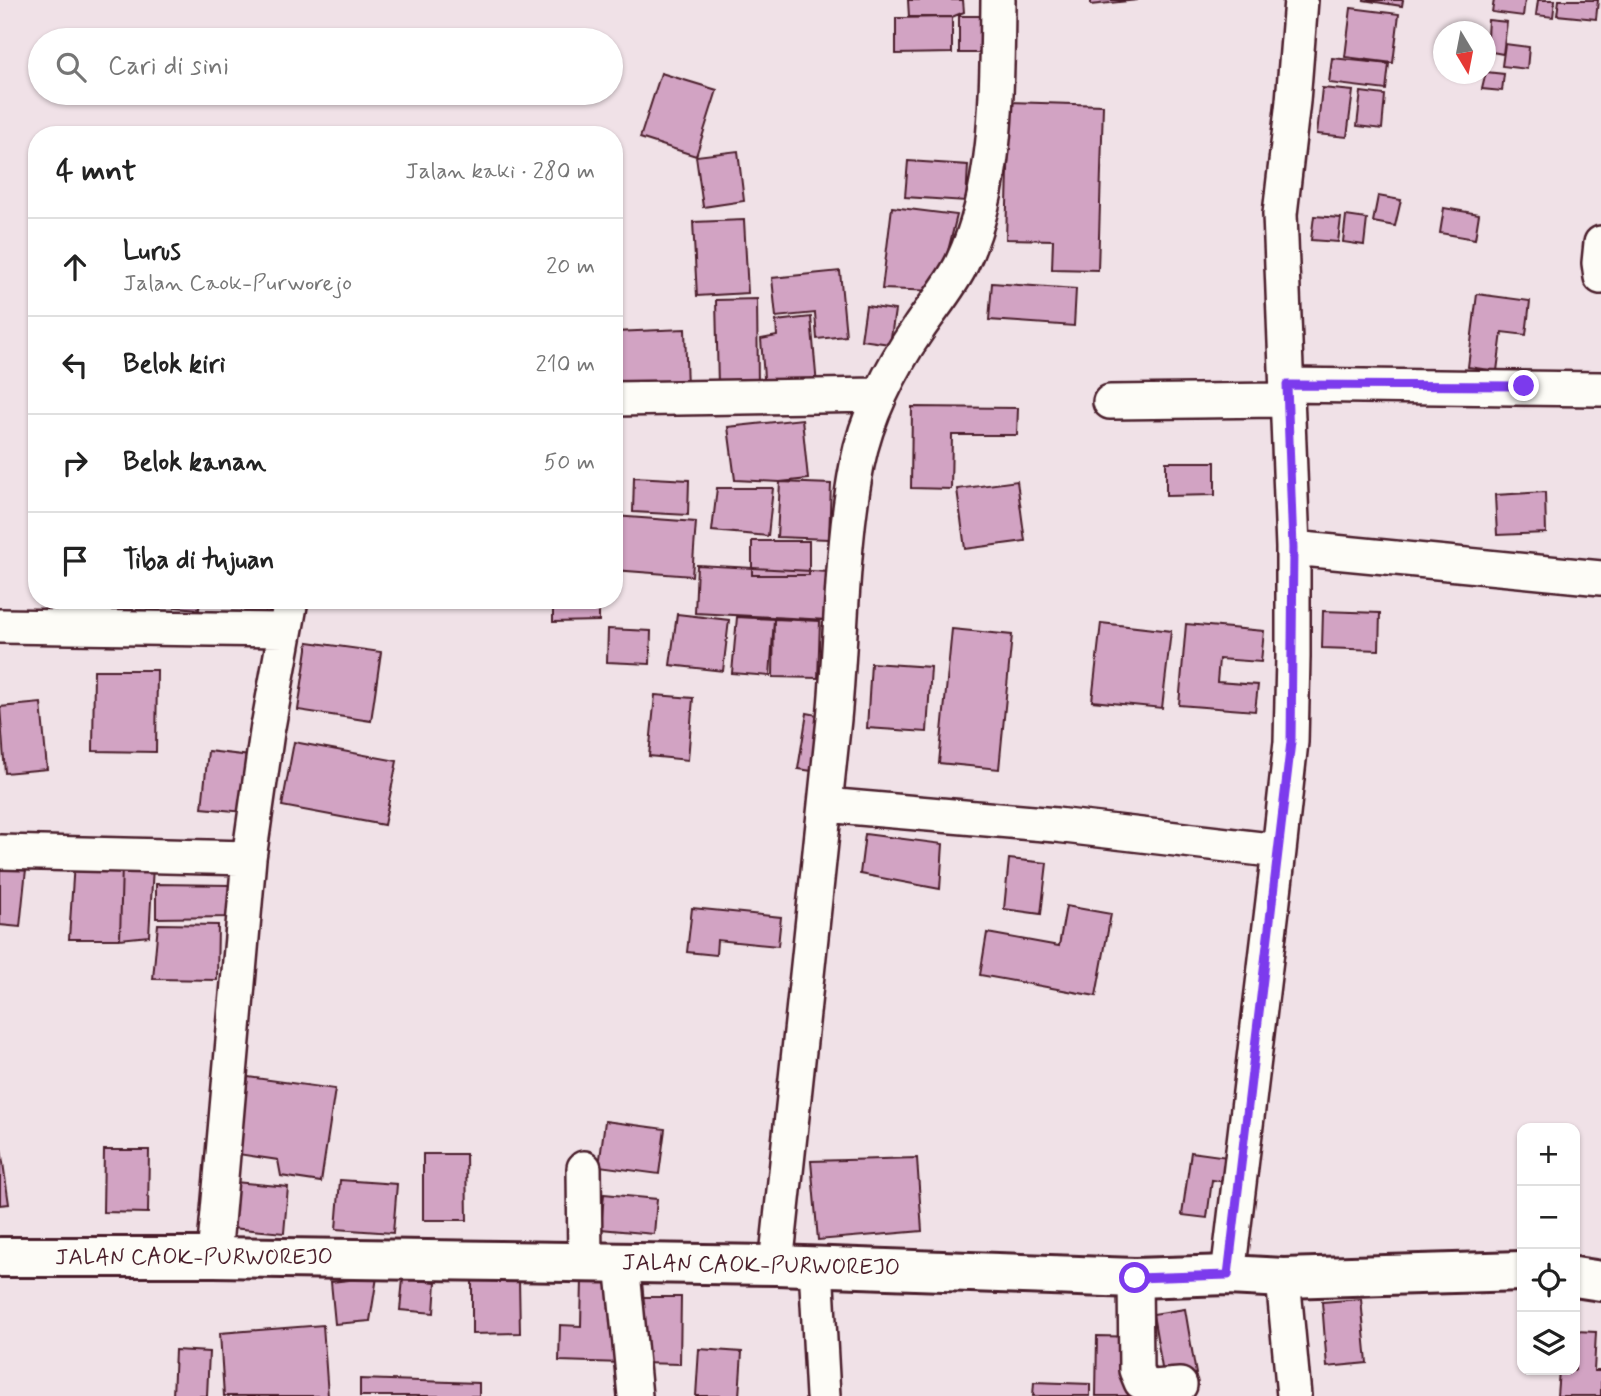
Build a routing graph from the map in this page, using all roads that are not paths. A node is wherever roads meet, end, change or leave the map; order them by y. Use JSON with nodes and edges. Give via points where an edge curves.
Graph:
{"nodes":[{"id":1,"x":998,"y":0,"type":"edge"},
{"id":2,"x":1301,"y":0,"type":"edge"},
{"id":3,"x":1601,"y":243,"type":"edge"},
{"id":4,"x":1601,"y":277,"type":"edge"},
{"id":5,"x":1601,"y":388,"type":"edge"},
{"id":6,"x":1287,"y":392,"type":"junction"},
{"id":7,"x":879,"y":395,"type":"junction"},
{"id":8,"x":623,"y":399,"type":"edge"},
{"id":9,"x":1110,"y":402,"type":"dead end"},
{"id":10,"x":1293,"y":548,"type":"junction"},
{"id":11,"x":1601,"y":578,"type":"edge"},
{"id":12,"x":288,"y":615,"type":"edge"},
{"id":13,"x":0,"y":626,"type":"edge"},
{"id":14,"x":825,"y":805,"type":"junction"},
{"id":15,"x":1279,"y":851,"type":"junction"},
{"id":16,"x":0,"y":852,"type":"edge"},
{"id":17,"x":249,"y":858,"type":"junction"},
{"id":18,"x":584,"y":1168,"type":"dead end"},
{"id":19,"x":0,"y":1257,"type":"edge"},
{"id":20,"x":214,"y":1257,"type":"junction"},
{"id":21,"x":603,"y":1262,"type":"junction"},
{"id":22,"x":776,"y":1265,"type":"junction"},
{"id":23,"x":816,"y":1266,"type":"junction"},
{"id":24,"x":1517,"y":1271,"type":"edge"},
{"id":25,"x":1228,"y":1275,"type":"junction"},
{"id":26,"x":1135,"y":1278,"type":"junction"},
{"id":27,"x":1283,"y":1278,"type":"junction"},
{"id":28,"x":1580,"y":1278,"type":"edge"},
{"id":29,"x":1601,"y":1281,"type":"edge"},
{"id":30,"x":1180,"y":1385,"type":"dead end"},
{"id":31,"x":635,"y":1396,"type":"edge"},
{"id":32,"x":823,"y":1396,"type":"edge"},
{"id":33,"x":1294,"y":1396,"type":"edge"}],
"edges":[{"from":1,"to":7,"type":"street","via":[[988,179],[978,222],[961,266]]},
{"from":2,"to":6,"type":"street","via":[[1280,214]]},
{"from":3,"to":4,"type":"street"},
{"from":5,"to":6,"type":"street"},
{"from":6,"to":9,"type":"street"},
{"from":6,"to":10,"type":"street"},
{"from":7,"to":8,"type":"street"},
{"from":7,"to":14,"type":"street","via":[[857,462],[852,499]]},
{"from":10,"to":11,"type":"street"},
{"from":10,"to":15,"type":"street","via":[[1291,742]]},
{"from":12,"to":13,"type":"street"},
{"from":12,"to":17,"type":"street"},
{"from":14,"to":15,"type":"street"},
{"from":14,"to":22,"type":"street"},
{"from":15,"to":25,"type":"street"},
{"from":16,"to":17,"type":"street"},
{"from":17,"to":20,"type":"street"},
{"from":18,"to":21,"type":"street"},
{"from":19,"to":20,"type":"street","name":"JALAN CAOK-PURWOREJO"},
{"from":20,"to":21,"type":"street","name":"JALAN CAOK-PURWOREJO"},
{"from":21,"to":22,"type":"street","name":"JALAN CAOK-PURWOREJO"},
{"from":21,"to":31,"type":"street"},
{"from":22,"to":23,"type":"street","name":"JALAN CAOK-PURWOREJO"},
{"from":23,"to":26,"type":"street","name":"JALAN CAOK-PURWOREJO"},
{"from":23,"to":32,"type":"street"},
{"from":24,"to":27,"type":"street","name":"JALAN CAOK-PURWOREJO"},
{"from":25,"to":26,"type":"street","name":"JALAN CAOK-PURWOREJO"},
{"from":25,"to":27,"type":"street","name":"JALAN CAOK-PURWOREJO"},
{"from":26,"to":30,"type":"street","via":[[1136,1370],[1142,1382],[1153,1387]]},
{"from":27,"to":33,"type":"street"},
{"from":28,"to":29,"type":"street"}]}
